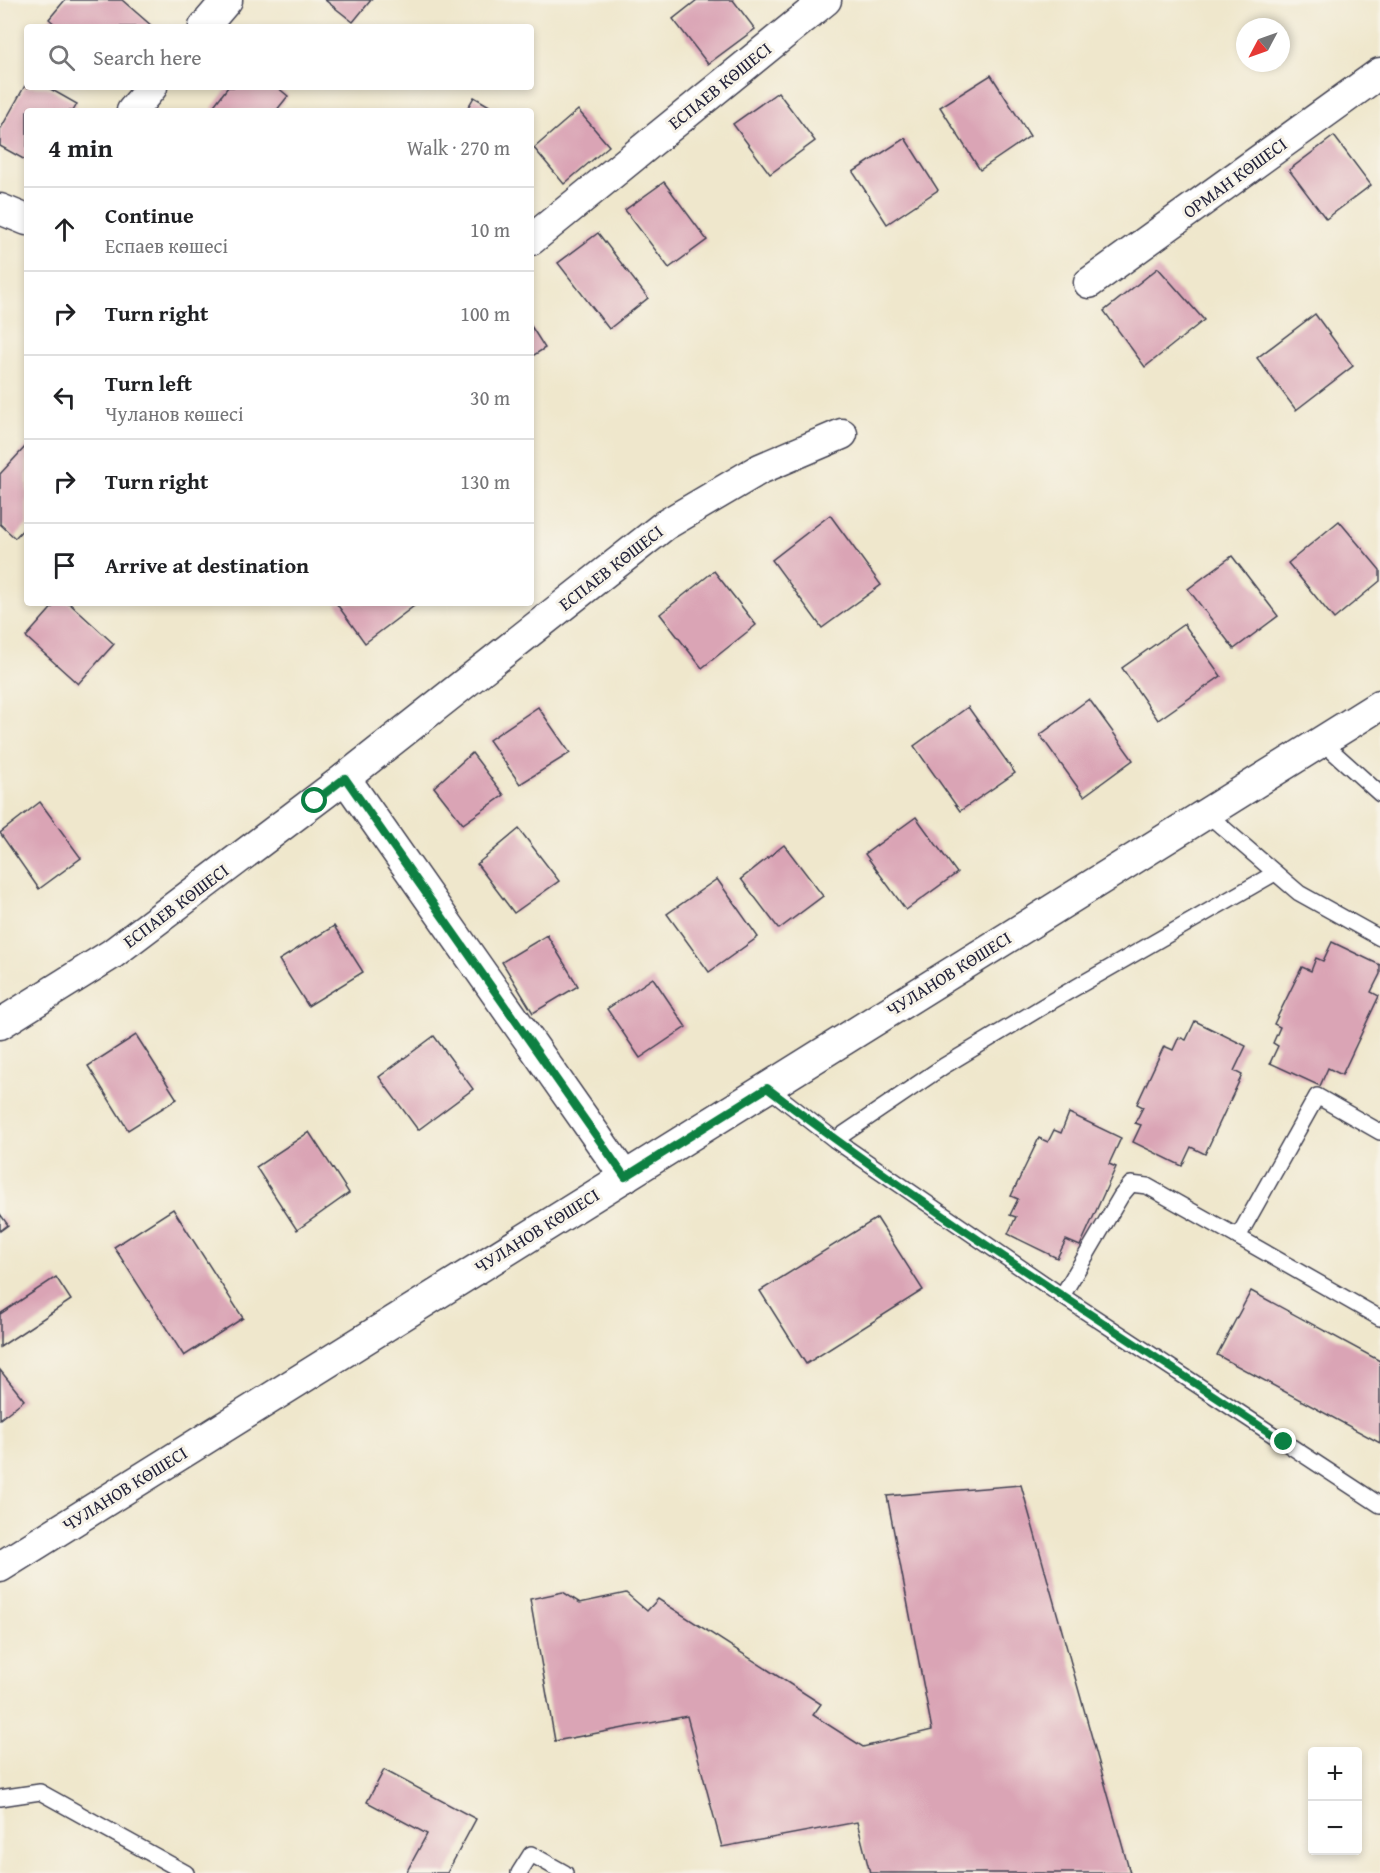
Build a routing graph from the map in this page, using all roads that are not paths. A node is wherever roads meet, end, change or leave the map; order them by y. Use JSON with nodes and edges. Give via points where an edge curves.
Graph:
{"nodes":[{"id":1,"x":227,"y":0,"type":"edge"},
{"id":2,"x":826,"y":0,"type":"edge"},
{"id":3,"x":207,"y":24,"type":"edge"},
{"id":4,"x":1380,"y":73,"type":"edge"},
{"id":5,"x":150,"y":90,"type":"edge"},
{"id":6,"x":135,"y":108,"type":"edge"},
{"id":7,"x":0,"y":209,"type":"edge"},
{"id":8,"x":24,"y":219,"type":"edge"},
{"id":9,"x":534,"y":238,"type":"edge"},
{"id":10,"x":1089,"y":283,"type":"dead end"},
{"id":11,"x":842,"y":435,"type":"dead end"},
{"id":12,"x":1380,"y":705,"type":"edge"},
{"id":13,"x":1321,"y":741,"type":"junction"},
{"id":14,"x":350,"y":786,"type":"junction"},
{"id":15,"x":1380,"y":794,"type":"edge"},
{"id":16,"x":1206,"y":813,"type":"junction"},
{"id":17,"x":1275,"y":873,"type":"junction"},
{"id":18,"x":1380,"y":938,"type":"edge"},
{"id":19,"x":0,"y":1024,"type":"edge"},
{"id":20,"x":767,"y":1088,"type":"junction"},
{"id":21,"x":1378,"y":1125,"type":"edge"},
{"id":22,"x":835,"y":1140,"type":"junction"},
{"id":23,"x":625,"y":1177,"type":"junction"},
{"id":24,"x":1238,"y":1237,"type":"junction"},
{"id":25,"x":1062,"y":1296,"type":"junction"},
{"id":26,"x":1380,"y":1318,"type":"edge"},
{"id":27,"x":1380,"y":1505,"type":"edge"},
{"id":28,"x":0,"y":1567,"type":"edge"},
{"id":29,"x":0,"y":1798,"type":"edge"},
{"id":30,"x":186,"y":1873,"type":"edge"},
{"id":31,"x":519,"y":1873,"type":"edge"},
{"id":32,"x":565,"y":1873,"type":"edge"}],
"edges":[{"from":1,"to":3,"type":"street"},
{"from":2,"to":9,"type":"street","name":"ЕСПАЕВ КӨШЕСІ"},
{"from":4,"to":10,"type":"street","name":"ОРМАН КӨШЕСІ"},
{"from":5,"to":6,"type":"street"},
{"from":7,"to":8,"type":"street"},
{"from":11,"to":14,"type":"street","name":"ЕСПАЕВ КӨШЕСІ","via":[[759,469],[665,525]]},
{"from":12,"to":13,"type":"street","name":"ЧУЛАНОВ КӨШЕСІ"},
{"from":13,"to":15,"type":"lane"},
{"from":13,"to":16,"type":"street","name":"ЧУЛАНОВ КӨШЕСІ"},
{"from":14,"to":19,"type":"street","name":"ЕСПАЕВ КӨШЕСІ","via":[[112,954]]},
{"from":14,"to":23,"type":"street"},
{"from":16,"to":17,"type":"lane"},
{"from":16,"to":20,"type":"street","name":"ЧУЛАНОВ КӨШЕСІ"},
{"from":17,"to":18,"type":"lane","via":[[1299,893]]},
{"from":17,"to":22,"type":"lane","via":[[944,1066]]},
{"from":20,"to":22,"type":"lane"},
{"from":20,"to":23,"type":"street","name":"ЧУЛАНОВ КӨШЕСІ"},
{"from":21,"to":24,"type":"lane","via":[[1317,1096]]},
{"from":22,"to":25,"type":"lane"},
{"from":23,"to":28,"type":"street","name":"ЧУЛАНОВ КӨШЕСІ"},
{"from":24,"to":25,"type":"lane","via":[[1147,1186],[1131,1184]]},
{"from":24,"to":26,"type":"lane"},
{"from":25,"to":27,"type":"lane"},
{"from":29,"to":30,"type":"lane","via":[[40,1792]]},
{"from":31,"to":32,"type":"lane","via":[[531,1854]]}]}
